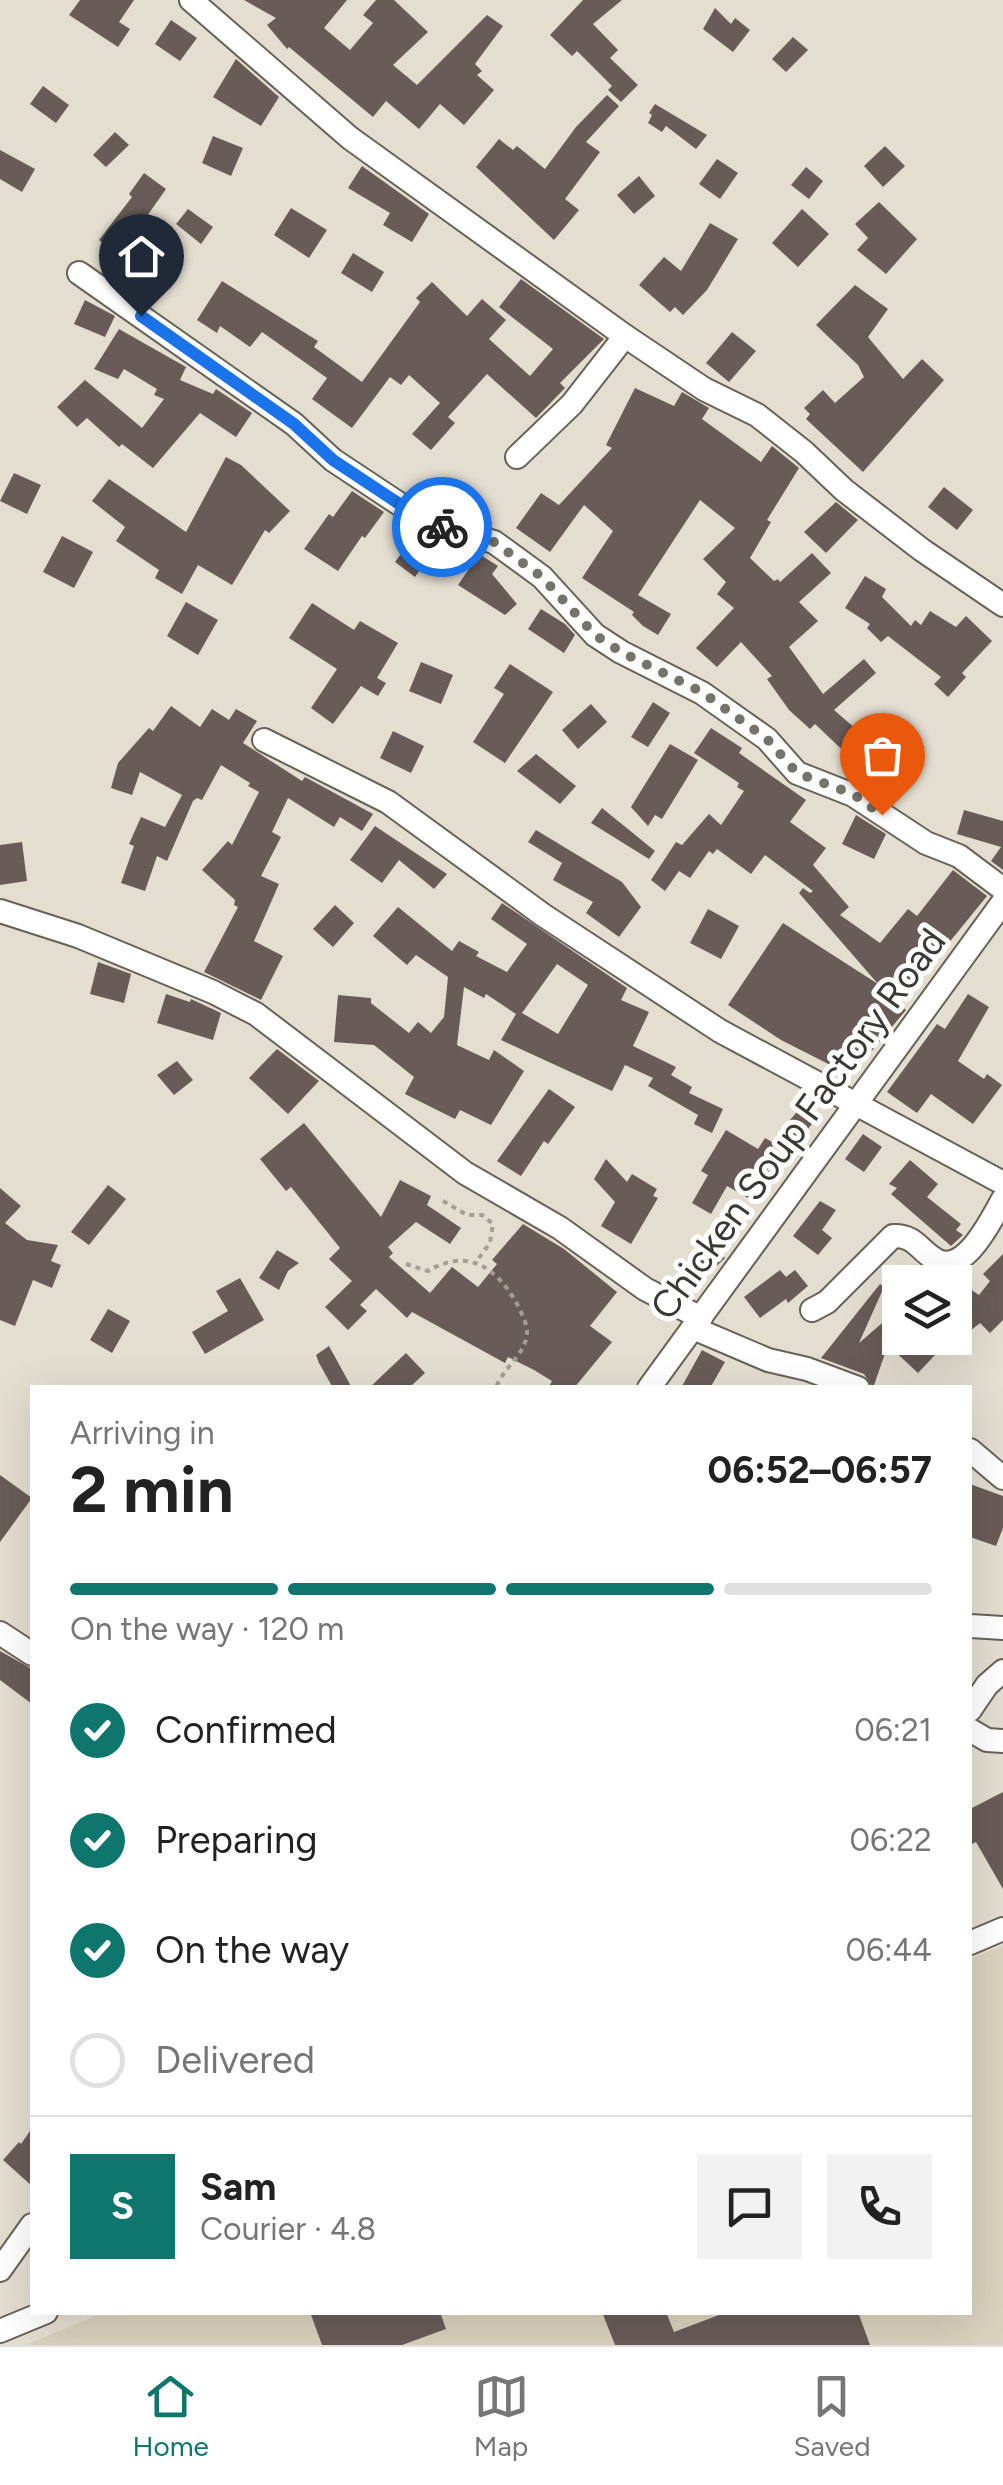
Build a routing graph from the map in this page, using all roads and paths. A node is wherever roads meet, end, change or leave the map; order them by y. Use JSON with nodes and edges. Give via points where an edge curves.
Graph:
{"nodes":[{"id":1,"x":190,"y":0,"type":"edge"},
{"id":2,"x":79,"y":273,"type":"dead end"},
{"id":3,"x":626,"y":336,"type":"junction"},
{"id":4,"x":517,"y":457,"type":"dead end"},
{"id":5,"x":1003,"y":605,"type":"edge"},
{"id":6,"x":264,"y":740,"type":"dead end"},
{"id":7,"x":1003,"y":888,"type":"edge"},
{"id":8,"x":1003,"y":902,"type":"edge"},
{"id":9,"x":0,"y":911,"type":"edge"},
{"id":10,"x":855,"y":1101,"type":"junction"},
{"id":11,"x":1003,"y":1182,"type":"edge"},
{"id":12,"x":1003,"y":1199,"type":"edge"},
{"id":13,"x":443,"y":1201,"type":"dead end"},
{"id":14,"x":476,"y":1262,"type":"junction"},
{"id":15,"x":406,"y":1264,"type":"dead end"},
{"id":16,"x":812,"y":1310,"type":"dead end"},
{"id":17,"x":697,"y":1323,"type":"junction"},
{"id":18,"x":496,"y":1385,"type":"edge"},
{"id":19,"x":651,"y":1385,"type":"edge"},
{"id":20,"x":850,"y":1385,"type":"edge"},
{"id":21,"x":972,"y":1452,"type":"edge"},
{"id":22,"x":1003,"y":1478,"type":"edge"},
{"id":23,"x":972,"y":1626,"type":"edge"},
{"id":24,"x":1003,"y":1628,"type":"edge"},
{"id":25,"x":0,"y":1633,"type":"edge"},
{"id":26,"x":30,"y":1653,"type":"edge"},
{"id":27,"x":1003,"y":1671,"type":"edge"},
{"id":28,"x":972,"y":1707,"type":"edge"},
{"id":29,"x":1003,"y":1722,"type":"edge"},
{"id":30,"x":987,"y":1737,"type":"edge"},
{"id":31,"x":1003,"y":1930,"type":"edge"},
{"id":32,"x":972,"y":1942,"type":"edge"},
{"id":33,"x":30,"y":2227,"type":"edge"},
{"id":34,"x":0,"y":2270,"type":"edge"},
{"id":35,"x":39,"y":2315,"type":"edge"},
{"id":36,"x":0,"y":2331,"type":"edge"}],
"edges":[{"from":1,"to":3,"type":"street","via":[[350,138]]},
{"from":2,"to":7,"type":"street","via":[[413,513],[494,542],[542,577],[595,635],[702,692],[767,739],[797,773],[853,794]]},
{"from":3,"to":4,"type":"street","via":[[572,404]]},
{"from":3,"to":5,"type":"street","via":[[757,415],[844,490]]},
{"from":6,"to":10,"type":"street","via":[[388,802],[606,958],[736,1040]]},
{"from":8,"to":10,"type":"street","name":"Chicken Soup Factory Road"},
{"from":9,"to":17,"type":"street","via":[[94,943],[256,1014],[465,1172]]},
{"from":10,"to":11,"type":"street"},
{"from":10,"to":17,"type":"street","name":"Chicken Soup Factory Road"},
{"from":12,"to":16,"type":"street","via":[[964,1259],[942,1262],[913,1240],[893,1236]]},
{"from":13,"to":14,"type":"path","via":[[493,1224],[490,1243]]},
{"from":14,"to":15,"type":"path","via":[[442,1263],[428,1271]]},
{"from":14,"to":18,"type":"path","via":[[500,1277],[527,1334]]},
{"from":17,"to":19,"type":"street","name":"Chicken Soup Factory Road"},
{"from":17,"to":20,"type":"street","via":[[768,1360]]},
{"from":21,"to":22,"type":"street"},
{"from":23,"to":24,"type":"street"},
{"from":25,"to":26,"type":"street"},
{"from":27,"to":28,"type":"street"},
{"from":29,"to":30,"type":"street"},
{"from":31,"to":32,"type":"street"},
{"from":33,"to":34,"type":"street"},
{"from":35,"to":36,"type":"street"}]}
